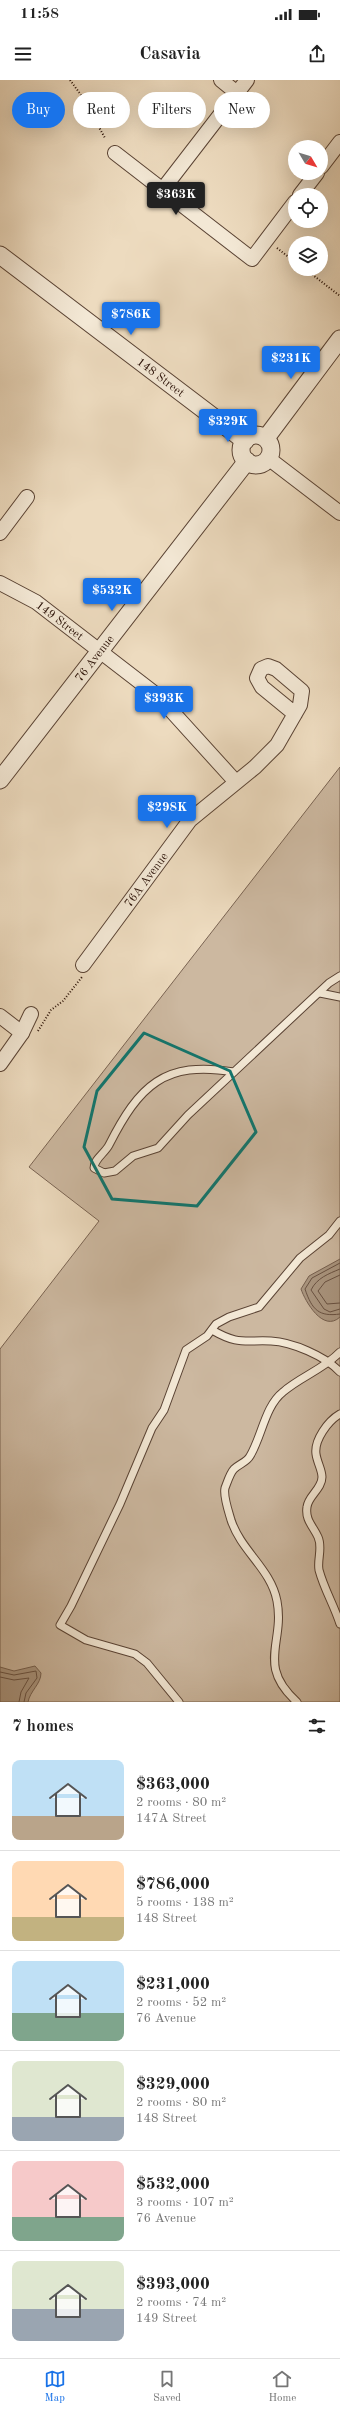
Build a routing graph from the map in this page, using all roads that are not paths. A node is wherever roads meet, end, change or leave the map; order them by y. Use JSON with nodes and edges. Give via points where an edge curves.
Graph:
{"nodes":[{"id":1,"x":221,"y":80,"type":"edge"},
{"id":2,"x":247,"y":80,"type":"edge"},
{"id":3,"x":237,"y":92,"type":"joint"},
{"id":4,"x":214,"y":122,"type":"edge"},
{"id":5,"x":340,"y":142,"type":"edge"},
{"id":6,"x":115,"y":153,"type":"dead end"},
{"id":7,"x":328,"y":158,"type":"edge"},
{"id":8,"x":312,"y":180,"type":"edge"},
{"id":9,"x":305,"y":188,"type":"edge"},
{"id":10,"x":163,"y":189,"type":"junction"},
{"id":11,"x":288,"y":211,"type":"edge"},
{"id":12,"x":0,"y":255,"type":"edge"},
{"id":13,"x":340,"y":339,"type":"edge"},
{"id":14,"x":266,"y":438,"type":"junction"},
{"id":15,"x":245,"y":441,"type":"junction"},
{"id":16,"x":268,"y":458,"type":"junction"},
{"id":17,"x":247,"y":461,"type":"junction"},
{"id":18,"x":27,"y":497,"type":"dead end"},
{"id":19,"x":340,"y":513,"type":"edge"},
{"id":20,"x":0,"y":533,"type":"edge"},
{"id":21,"x":0,"y":583,"type":"edge"},
{"id":22,"x":101,"y":650,"type":"junction"},
{"id":23,"x":295,"y":714,"type":"dead end"},
{"id":24,"x":0,"y":780,"type":"edge"},
{"id":25,"x":236,"y":781,"type":"junction"},
{"id":26,"x":84,"y":970,"type":"road end"},
{"id":27,"x":340,"y":976,"type":"edge"},
{"id":28,"x":320,"y":992,"type":"junction"},
{"id":29,"x":340,"y":997,"type":"edge"},
{"id":30,"x":31,"y":1014,"type":"dead end"},
{"id":31,"x":0,"y":1016,"type":"edge"},
{"id":32,"x":29,"y":1034,"type":"junction"},
{"id":33,"x":0,"y":1064,"type":"edge"},
{"id":34,"x":234,"y":1072,"type":"junction"},
{"id":35,"x":340,"y":1221,"type":"edge"},
{"id":36,"x":212,"y":1330,"type":"junction"},
{"id":37,"x":340,"y":1352,"type":"edge"},
{"id":38,"x":327,"y":1362,"type":"junction"},
{"id":39,"x":340,"y":1372,"type":"edge"},
{"id":40,"x":340,"y":1414,"type":"edge"},
{"id":41,"x":340,"y":1624,"type":"edge"},
{"id":42,"x":179,"y":1702,"type":"edge"},
{"id":43,"x":297,"y":1702,"type":"edge"}],
"edges":[{"from":1,"to":3,"type":"street"},
{"from":2,"to":3,"type":"street"},
{"from":4,"to":10,"type":"street"},
{"from":5,"to":7,"type":"street"},
{"from":6,"to":10,"type":"street"},
{"from":8,"to":9,"type":"street"},
{"from":10,"to":11,"type":"street","via":[[252,259]]},
{"from":12,"to":15,"type":"street","name":"148 Street"},
{"from":13,"to":14,"type":"street"},
{"from":14,"to":15,"type":"street","via":[[255,435]]},
{"from":14,"to":16,"type":"street","via":[[271,448]]},
{"from":15,"to":17,"type":"street","via":[[242,449]]},
{"from":16,"to":17,"type":"street","via":[[258,464]]},
{"from":16,"to":19,"type":"street"},
{"from":17,"to":22,"type":"street","name":"76 Avenue"},
{"from":18,"to":20,"type":"street"},
{"from":21,"to":22,"type":"street","name":"149 Street","via":[[36,602]]},
{"from":22,"to":24,"type":"street","name":"76 Avenue"},
{"from":22,"to":25,"type":"street","name":"149 Street","via":[[164,701]]},
{"from":23,"to":25,"type":"street","name":"76A Avenue","via":[[272,750]]},
{"from":25,"to":26,"type":"street","name":"76A Avenue","via":[[190,820]]},
{"from":27,"to":28,"type":"lane"},
{"from":28,"to":29,"type":"lane"},
{"from":28,"to":34,"type":"lane"},
{"from":30,"to":32,"type":"street"},
{"from":31,"to":32,"type":"street"},
{"from":32,"to":33,"type":"street"},
{"from":34,"to":34,"type":"lane","via":[[188,1115],[158,1148],[133,1156],[115,1171],[104,1173],[94,1168],[94,1163],[108,1146],[117,1127],[144,1090],[162,1078],[186,1070],[202,1067]]},
{"from":35,"to":36,"type":"lane","via":[[329,1235],[300,1258],[259,1307],[229,1316],[216,1324]]},
{"from":36,"to":38,"type":"lane","via":[[242,1343],[288,1343]]},
{"from":36,"to":42,"type":"lane","via":[[200,1342],[186,1350],[164,1410],[152,1428],[123,1497],[60,1625],[86,1640],[135,1654],[147,1664]]},
{"from":37,"to":38,"type":"lane"},
{"from":38,"to":39,"type":"lane"},
{"from":38,"to":43,"type":"lane","via":[[282,1392],[273,1402],[259,1441],[249,1458],[233,1470],[225,1490],[232,1521],[243,1545],[274,1587],[278,1603],[274,1662],[277,1677],[286,1692]]},
{"from":40,"to":41,"type":"lane","via":[[334,1417],[321,1434],[315,1453],[322,1478],[307,1505],[308,1522],[318,1537],[320,1546],[319,1567],[323,1587],[330,1597]]}]}
